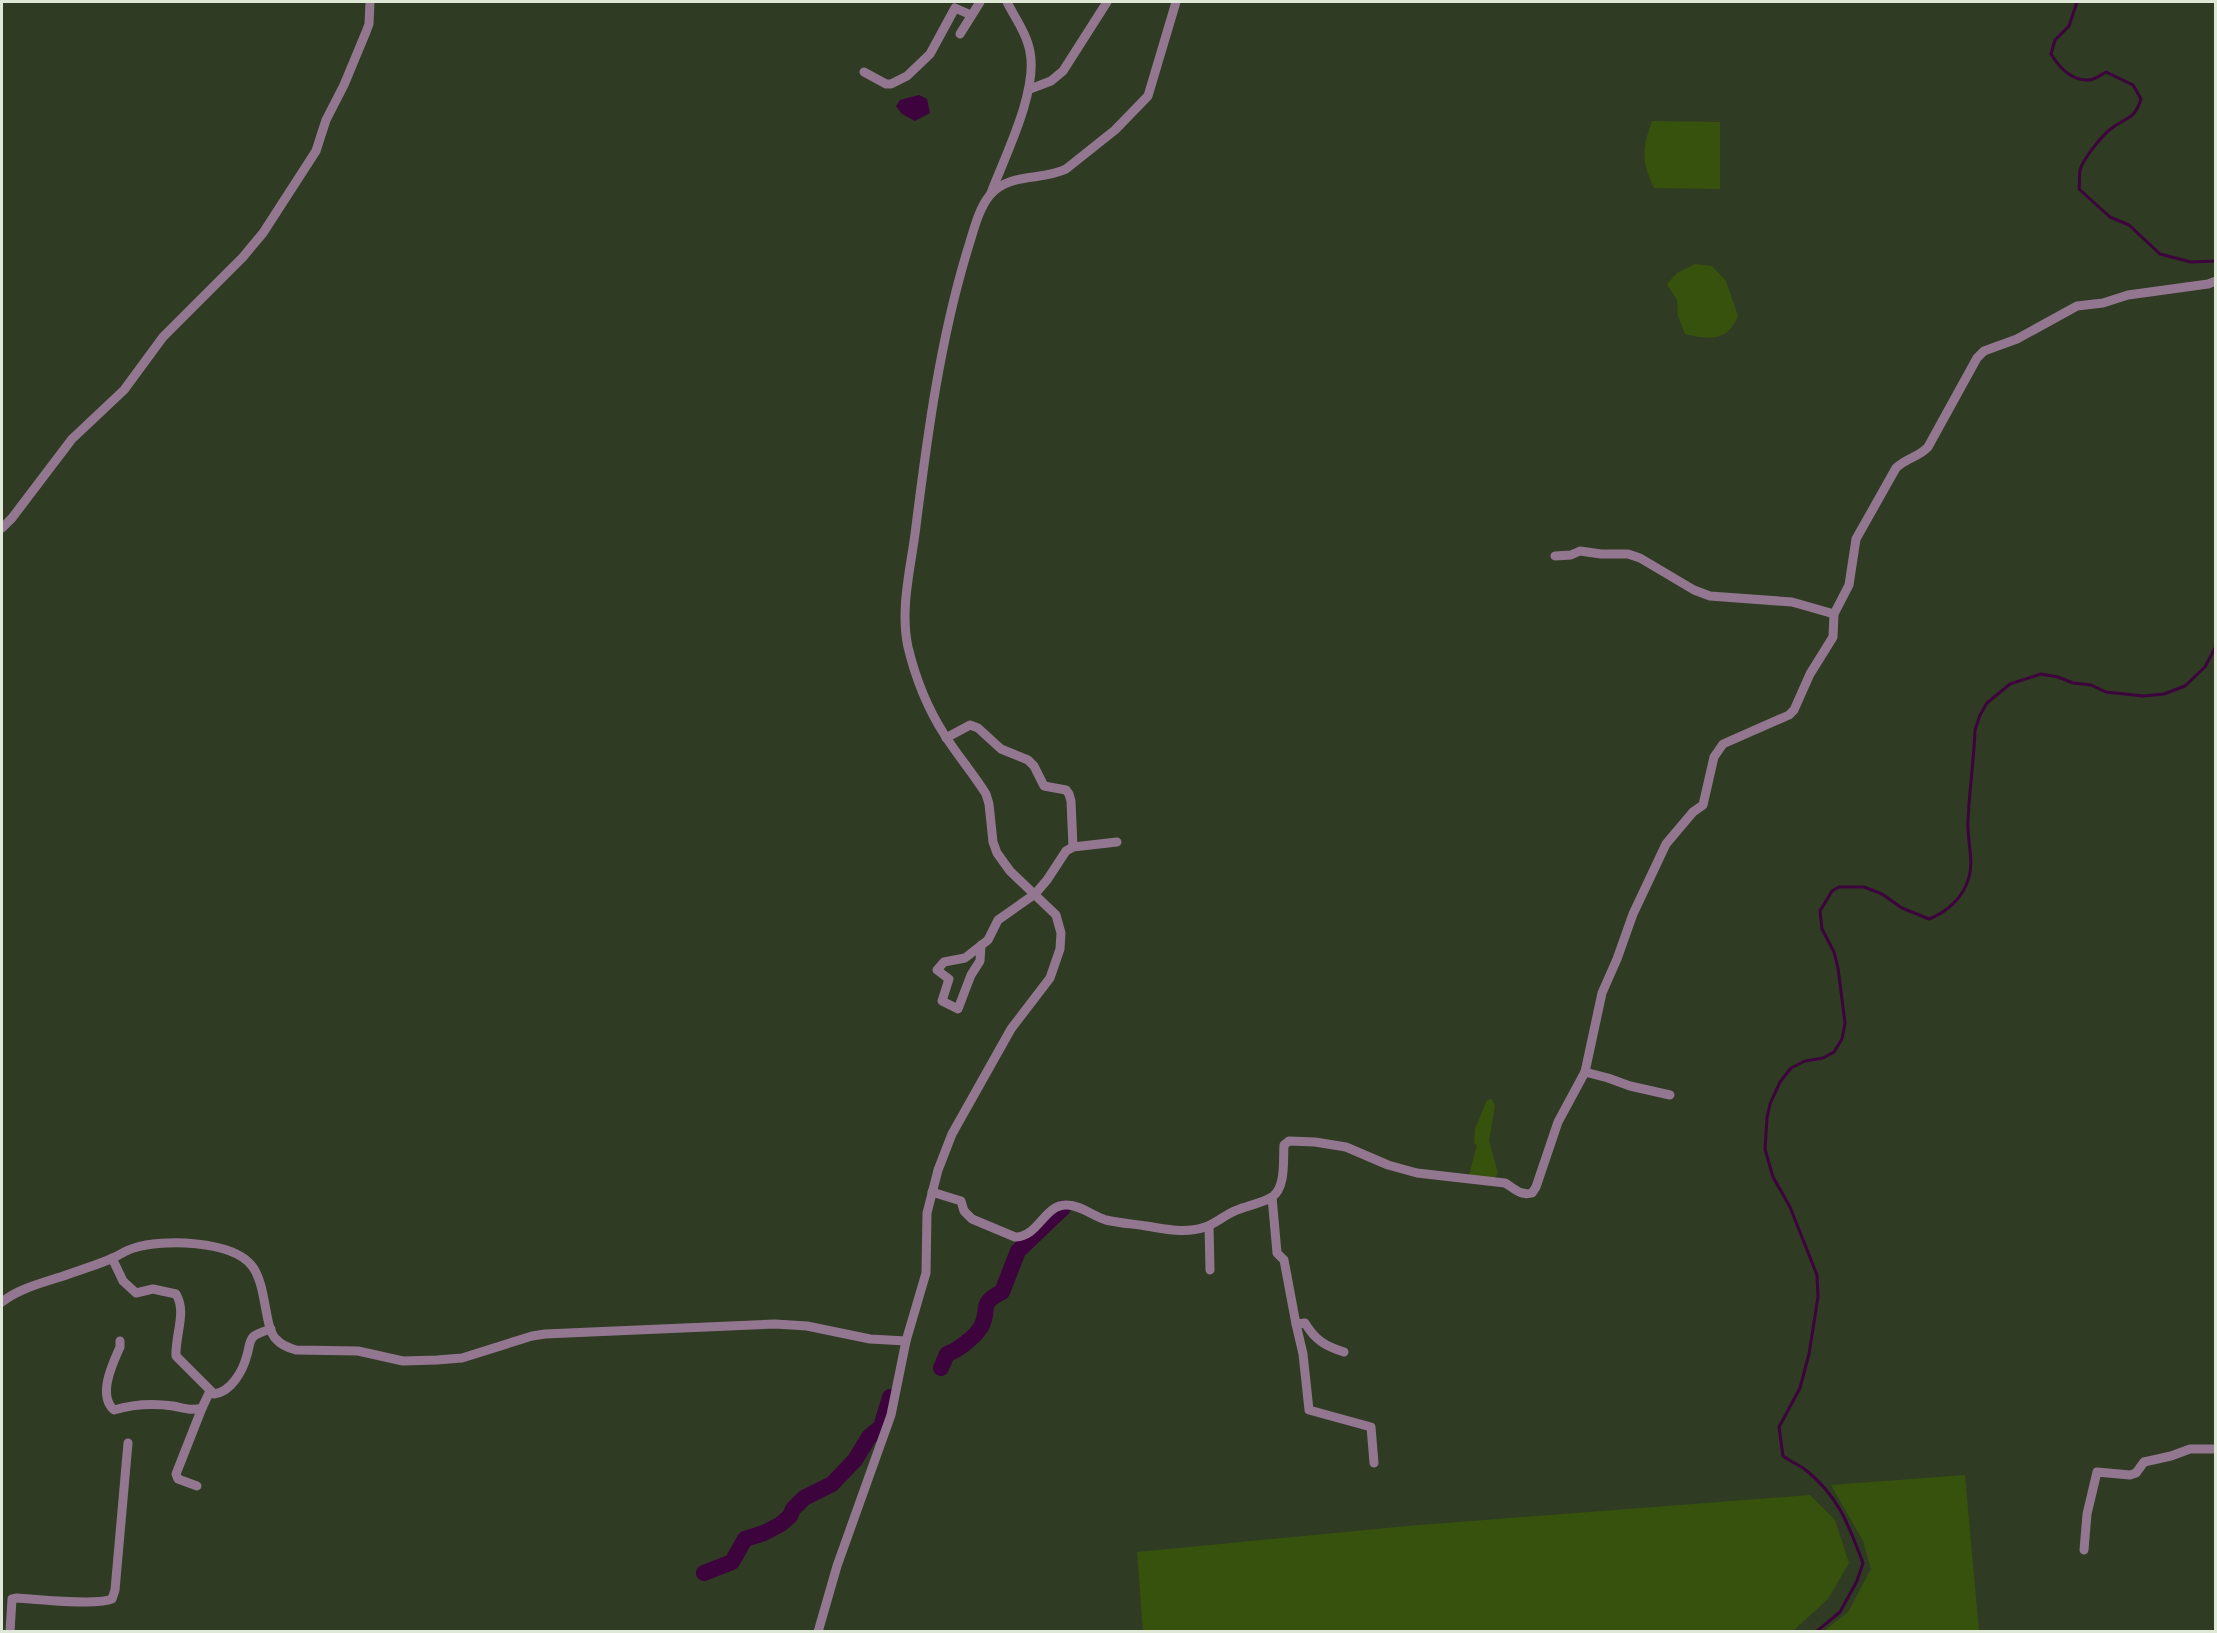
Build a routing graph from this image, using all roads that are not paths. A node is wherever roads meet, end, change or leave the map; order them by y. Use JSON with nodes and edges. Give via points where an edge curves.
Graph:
{"nodes":[{"id":1,"x":370,"y":2,"type":"edge"},
{"id":2,"x":980,"y":2,"type":"edge"},
{"id":3,"x":1007,"y":2,"type":"edge"},
{"id":4,"x":1107,"y":2,"type":"edge"},
{"id":5,"x":1176,"y":2,"type":"edge"},
{"id":6,"x":971,"y":15,"type":"junction"},
{"id":7,"x":960,"y":34,"type":"dead end"},
{"id":8,"x":864,"y":72,"type":"dead end"},
{"id":9,"x":1030,"y":89,"type":"junction"},
{"id":10,"x":990,"y":195,"type":"junction"},
{"id":11,"x":2216,"y":281,"type":"edge"},
{"id":12,"x":2,"y":528,"type":"edge"},
{"id":13,"x":1555,"y":556,"type":"dead end"},
{"id":14,"x":1834,"y":614,"type":"junction"},
{"id":15,"x":946,"y":738,"type":"junction"},
{"id":16,"x":1117,"y":842,"type":"dead end"},
{"id":17,"x":1073,"y":847,"type":"junction"},
{"id":18,"x":1035,"y":894,"type":"junction"},
{"id":19,"x":981,"y":945,"type":"junction"},
{"id":20,"x":1585,"y":1072,"type":"junction"},
{"id":21,"x":1670,"y":1095,"type":"dead end"},
{"id":22,"x":932,"y":1192,"type":"junction"},
{"id":23,"x":1272,"y":1197,"type":"junction"},
{"id":24,"x":1209,"y":1226,"type":"junction"},
{"id":25,"x":112,"y":1258,"type":"junction"},
{"id":26,"x":1210,"y":1270,"type":"dead end"},
{"id":27,"x":3,"y":1296,"type":"edge"},
{"id":28,"x":1296,"y":1324,"type":"junction"},
{"id":29,"x":271,"y":1329,"type":"junction"},
{"id":30,"x":120,"y":1341,"type":"dead end"},
{"id":31,"x":906,"y":1341,"type":"junction"},
{"id":32,"x":1344,"y":1352,"type":"dead end"},
{"id":33,"x":210,"y":1391,"type":"junction"},
{"id":34,"x":202,"y":1408,"type":"junction"},
{"id":35,"x":128,"y":1443,"type":"dead end"},
{"id":36,"x":2216,"y":1449,"type":"edge"},
{"id":37,"x":1374,"y":1462,"type":"dead end"},
{"id":38,"x":196,"y":1486,"type":"dead end"},
{"id":39,"x":2084,"y":1550,"type":"dead end"},
{"id":40,"x":10,"y":1632,"type":"edge"},
{"id":41,"x":818,"y":1632,"type":"edge"}],
"edges":[{"from":1,"to":12,"type":"street","via":[[369,24],[316,151],[263,233],[163,337],[124,390],[72,439]]},
{"from":2,"to":6,"type":"street"},
{"from":3,"to":9,"type":"street","via":[[1030,50]]},
{"from":4,"to":9,"type":"street","via":[[1063,71],[1051,81]]},
{"from":5,"to":10,"type":"street","via":[[1152,87],[1144,102],[1066,169],[1008,183]]},
{"from":6,"to":7,"type":"street"},
{"from":6,"to":8,"type":"street","via":[[955,8],[930,54],[907,76],[886,84]]},
{"from":9,"to":10,"type":"street"},
{"from":10,"to":15,"type":"street","via":[[958,279],[924,461],[905,599],[908,648],[922,689]]},
{"from":11,"to":14,"type":"street","via":[[2077,306],[1980,354],[1928,447],[1902,462],[1882,492],[1856,539],[1849,585]]},
{"from":13,"to":14,"type":"street","via":[[1580,551],[1628,554],[1710,596],[1792,602]]},
{"from":14,"to":20,"type":"street","via":[[1833,637],[1794,710],[1723,744],[1714,757],[1703,805],[1677,830],[1659,857],[1602,993]]},
{"from":15,"to":17,"type":"street","via":[[970,725],[978,728],[1001,749],[1028,760],[1044,786],[1066,790],[1071,801]]},
{"from":15,"to":18,"type":"street","via":[[986,794],[997,853]]},
{"from":16,"to":17,"type":"street"},
{"from":17,"to":18,"type":"street"},
{"from":18,"to":19,"type":"street","via":[[998,920],[989,939]]},
{"from":18,"to":22,"type":"street","via":[[1059,920],[1058,956],[1050,978],[1011,1029],[952,1134]]},
{"from":19,"to":19,"type":"street","via":[[965,958],[944,962],[937,970],[950,979],[942,1001],[958,1009],[980,961]]},
{"from":20,"to":21,"type":"street"},
{"from":20,"to":23,"type":"street","via":[[1558,1122],[1536,1187],[1530,1194],[1517,1192],[1505,1183],[1407,1170],[1336,1145],[1289,1141],[1284,1145],[1279,1189]]},
{"from":22,"to":24,"type":"street","via":[[961,1202],[972,1219],[1015,1237],[1035,1229],[1054,1207],[1069,1205],[1130,1225],[1172,1231]]},
{"from":22,"to":31,"type":"street","via":[[927,1213],[926,1273]]},
{"from":23,"to":24,"type":"street","via":[[1232,1212]]},
{"from":23,"to":28,"type":"street","via":[[1277,1253],[1284,1260]]},
{"from":24,"to":26,"type":"street"},
{"from":25,"to":27,"type":"street"},
{"from":25,"to":29,"type":"street","via":[[135,1248],[177,1243],[238,1254],[258,1275]]},
{"from":25,"to":33,"type":"street","via":[[123,1281],[136,1293],[153,1289],[176,1293],[182,1310],[176,1356]]},
{"from":28,"to":32,"type":"street","via":[[1305,1323],[1325,1346]]},
{"from":28,"to":37,"type":"street","via":[[1310,1410],[1371,1427]]},
{"from":29,"to":31,"type":"street","via":[[276,1340],[296,1350],[358,1351],[403,1361],[462,1358],[545,1334],[728,1325],[787,1324],[870,1339]]},
{"from":29,"to":33,"type":"street","via":[[251,1339],[238,1376],[225,1390],[214,1394]]},
{"from":30,"to":34,"type":"street","via":[[107,1387],[111,1408],[153,1404]]},
{"from":31,"to":41,"type":"street","via":[[891,1415],[837,1566]]},
{"from":33,"to":34,"type":"street"},
{"from":34,"to":38,"type":"street","via":[[176,1474],[178,1479]]},
{"from":35,"to":40,"type":"street","via":[[112,1599],[12,1599]]},
{"from":36,"to":39,"type":"street","via":[[2190,1449],[2144,1462],[2130,1475],[2097,1472]]}]}
